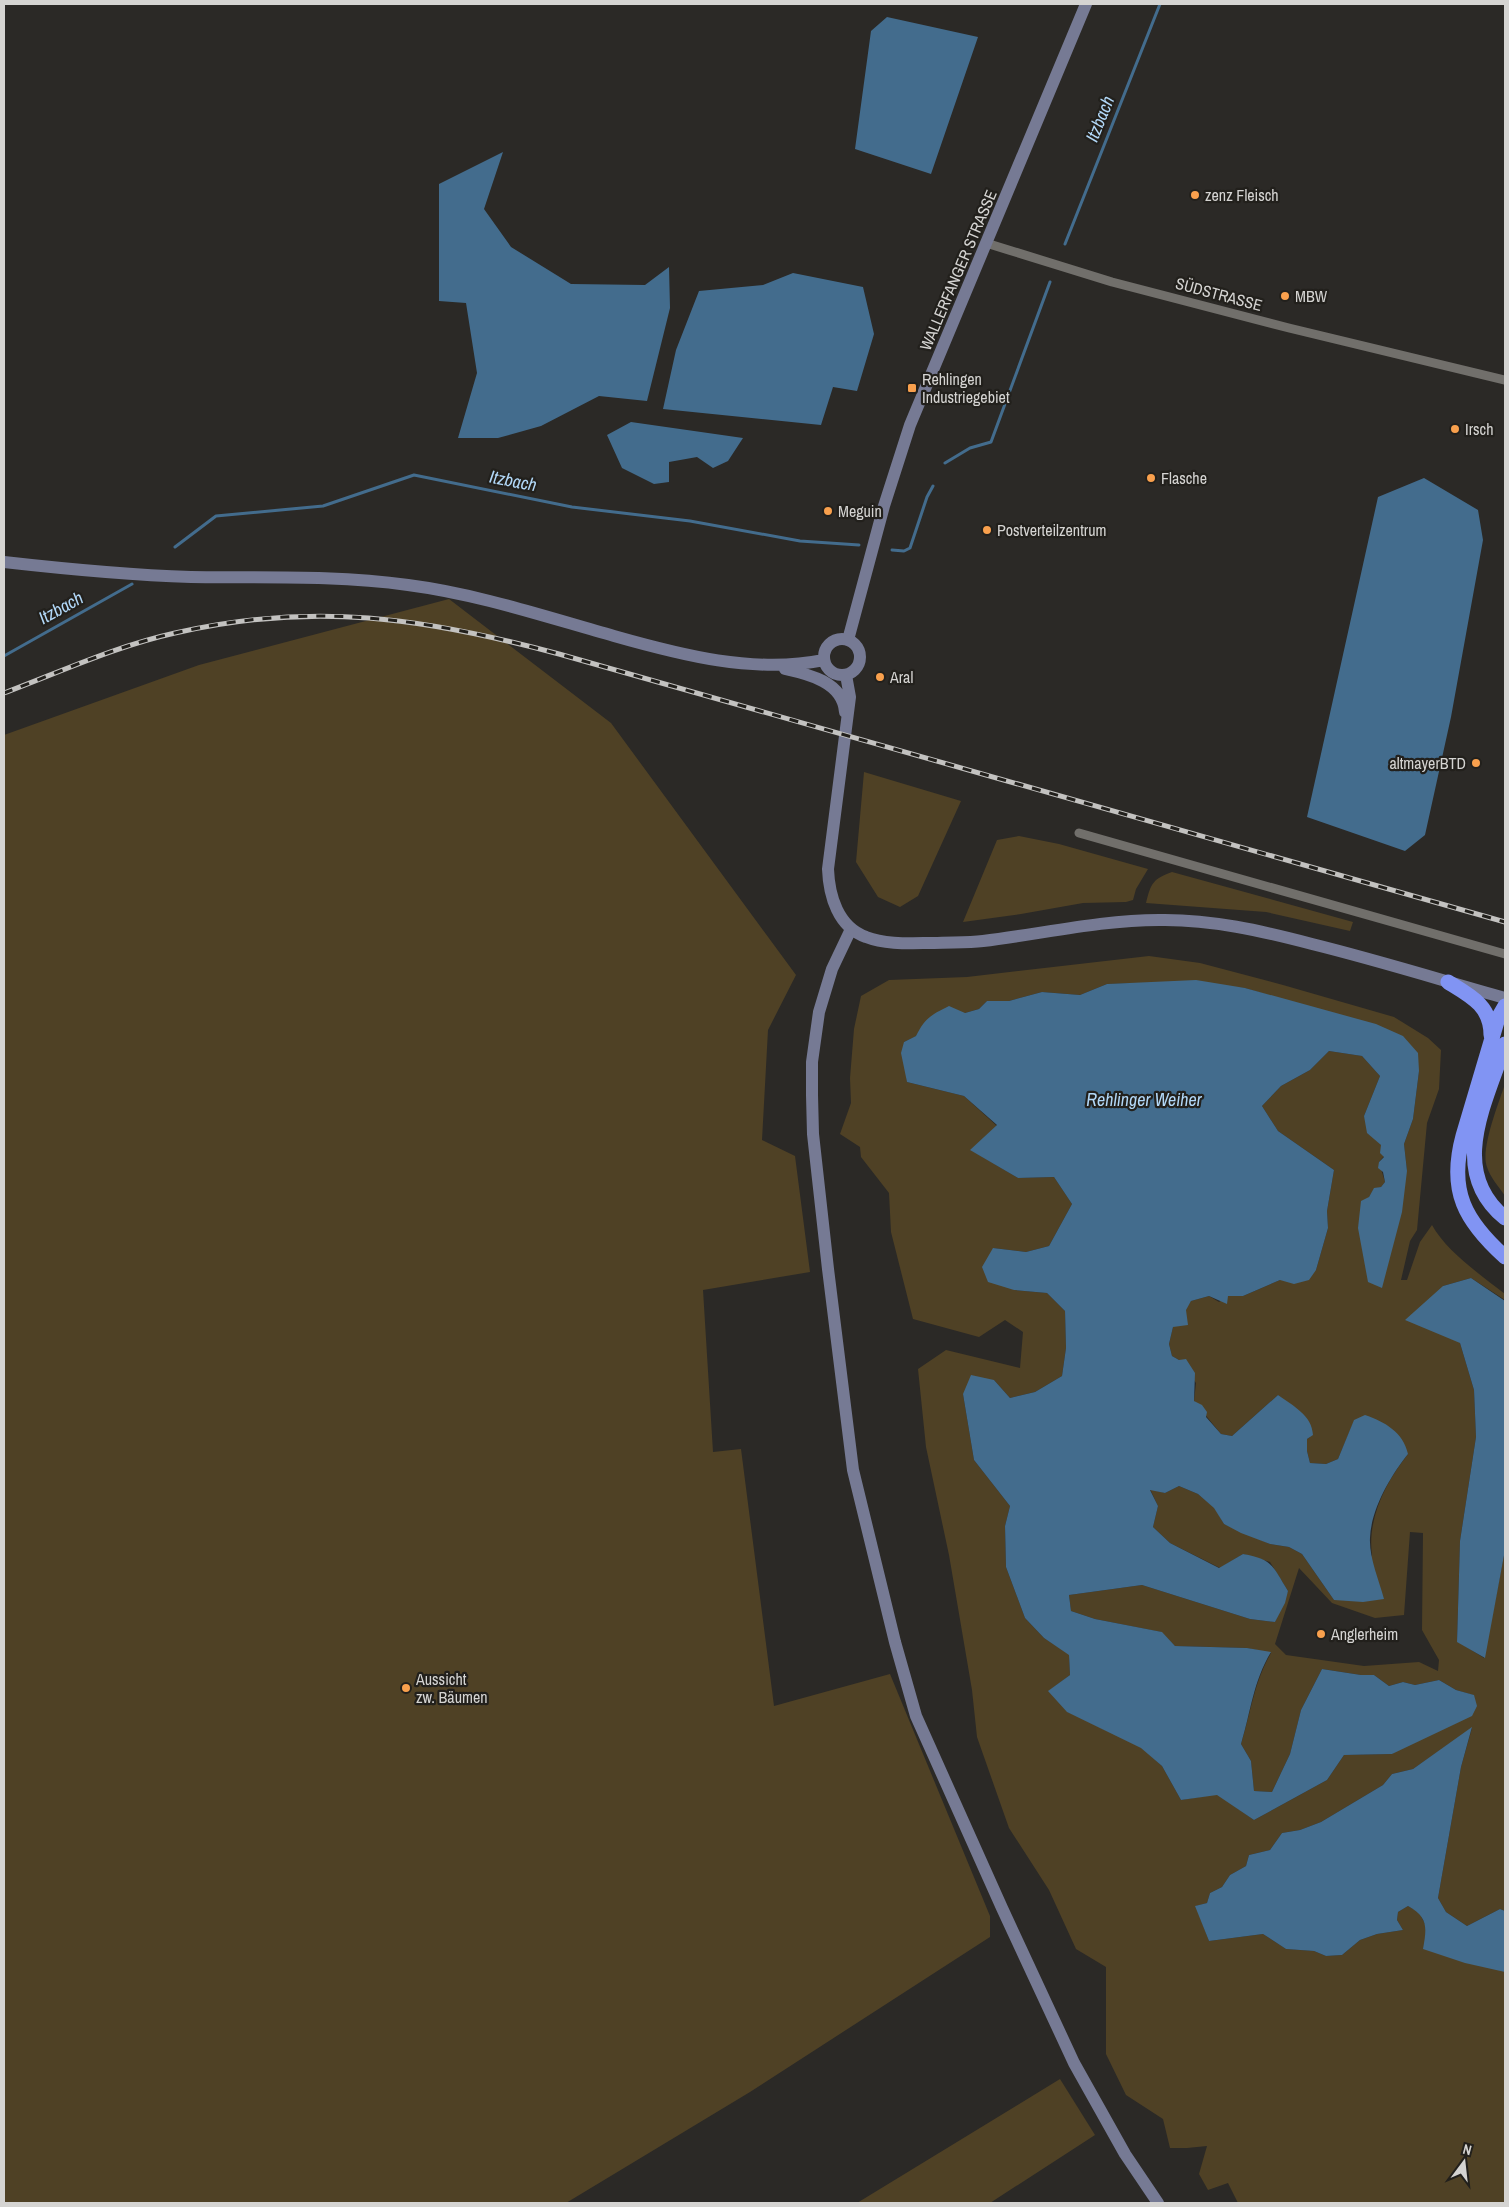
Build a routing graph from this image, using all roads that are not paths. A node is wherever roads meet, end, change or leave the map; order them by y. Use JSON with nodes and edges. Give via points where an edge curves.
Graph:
{"nodes":[{"id":1,"x":1086,"y":4,"type":"edge"},
{"id":2,"x":986,"y":243,"type":"junction"},
{"id":3,"x":1505,"y":380,"type":"edge"},
{"id":4,"x":4,"y":562,"type":"edge"},
{"id":5,"x":848,"y":640,"type":"junction"},
{"id":6,"x":824,"y":660,"type":"junction"},
{"id":7,"x":761,"y":664,"type":"junction"},
{"id":8,"x":846,"y":675,"type":"junction"},
{"id":9,"x":846,"y":724,"type":"junction"},
{"id":10,"x":1079,"y":833,"type":"dead end"},
{"id":11,"x":851,"y":929,"type":"junction"},
{"id":12,"x":1505,"y":954,"type":"edge"},
{"id":13,"x":1448,"y":982,"type":"junction"},
{"id":14,"x":1505,"y":998,"type":"edge"},
{"id":15,"x":1505,"y":1006,"type":"edge"},
{"id":16,"x":1498,"y":1043,"type":"edge"},
{"id":17,"x":1505,"y":1218,"type":"edge"},
{"id":18,"x":1505,"y":1258,"type":"edge"},
{"id":19,"x":1158,"y":2203,"type":"edge"}],
"edges":[{"from":1,"to":2,"type":"main road","name":"WALLERFANGER STRASSE"},
{"from":2,"to":3,"type":"street","name":"SÜDSTRASSE","via":[[1121,284]]},
{"from":2,"to":5,"type":"main road","name":"WALLERFANGER STRASSE","via":[[904,442]]},
{"from":4,"to":7,"type":"main road","via":[[188,577],[319,578],[409,585],[495,603],[663,650]]},
{"from":5,"to":6,"type":"main road","via":[[831,643],[826,648]]},
{"from":5,"to":8,"type":"main road","via":[[854,643],[860,655],[857,668]]},
{"from":6,"to":7,"type":"main road"},
{"from":6,"to":8,"type":"main road","via":[[829,671]]},
{"from":7,"to":9,"type":"main road","via":[[804,673],[832,687],[845,706]]},
{"from":8,"to":9,"type":"main road","via":[[850,697]]},
{"from":9,"to":11,"type":"main road","via":[[828,869],[831,896],[840,916]]},
{"from":10,"to":12,"type":"street"},
{"from":11,"to":13,"type":"main road","via":[[883,941],[926,943],[981,942],[1104,923],[1160,920],[1214,923],[1338,950]]},
{"from":11,"to":19,"type":"main road","via":[[832,969],[819,1012],[812,1062],[812,1095],[813,1134],[827,1259],[856,1480],[916,1716],[1074,2063],[1125,2154]]},
{"from":13,"to":14,"type":"main road"},
{"from":13,"to":16,"type":"highway","via":[[1484,1009]]},
{"from":15,"to":16,"type":"highway","via":[[1498,1018]]},
{"from":16,"to":17,"type":"highway","via":[[1474,1140],[1473,1158],[1483,1194]]},
{"from":16,"to":18,"type":"highway","via":[[1458,1154],[1456,1176],[1459,1194],[1474,1225]]}]}
